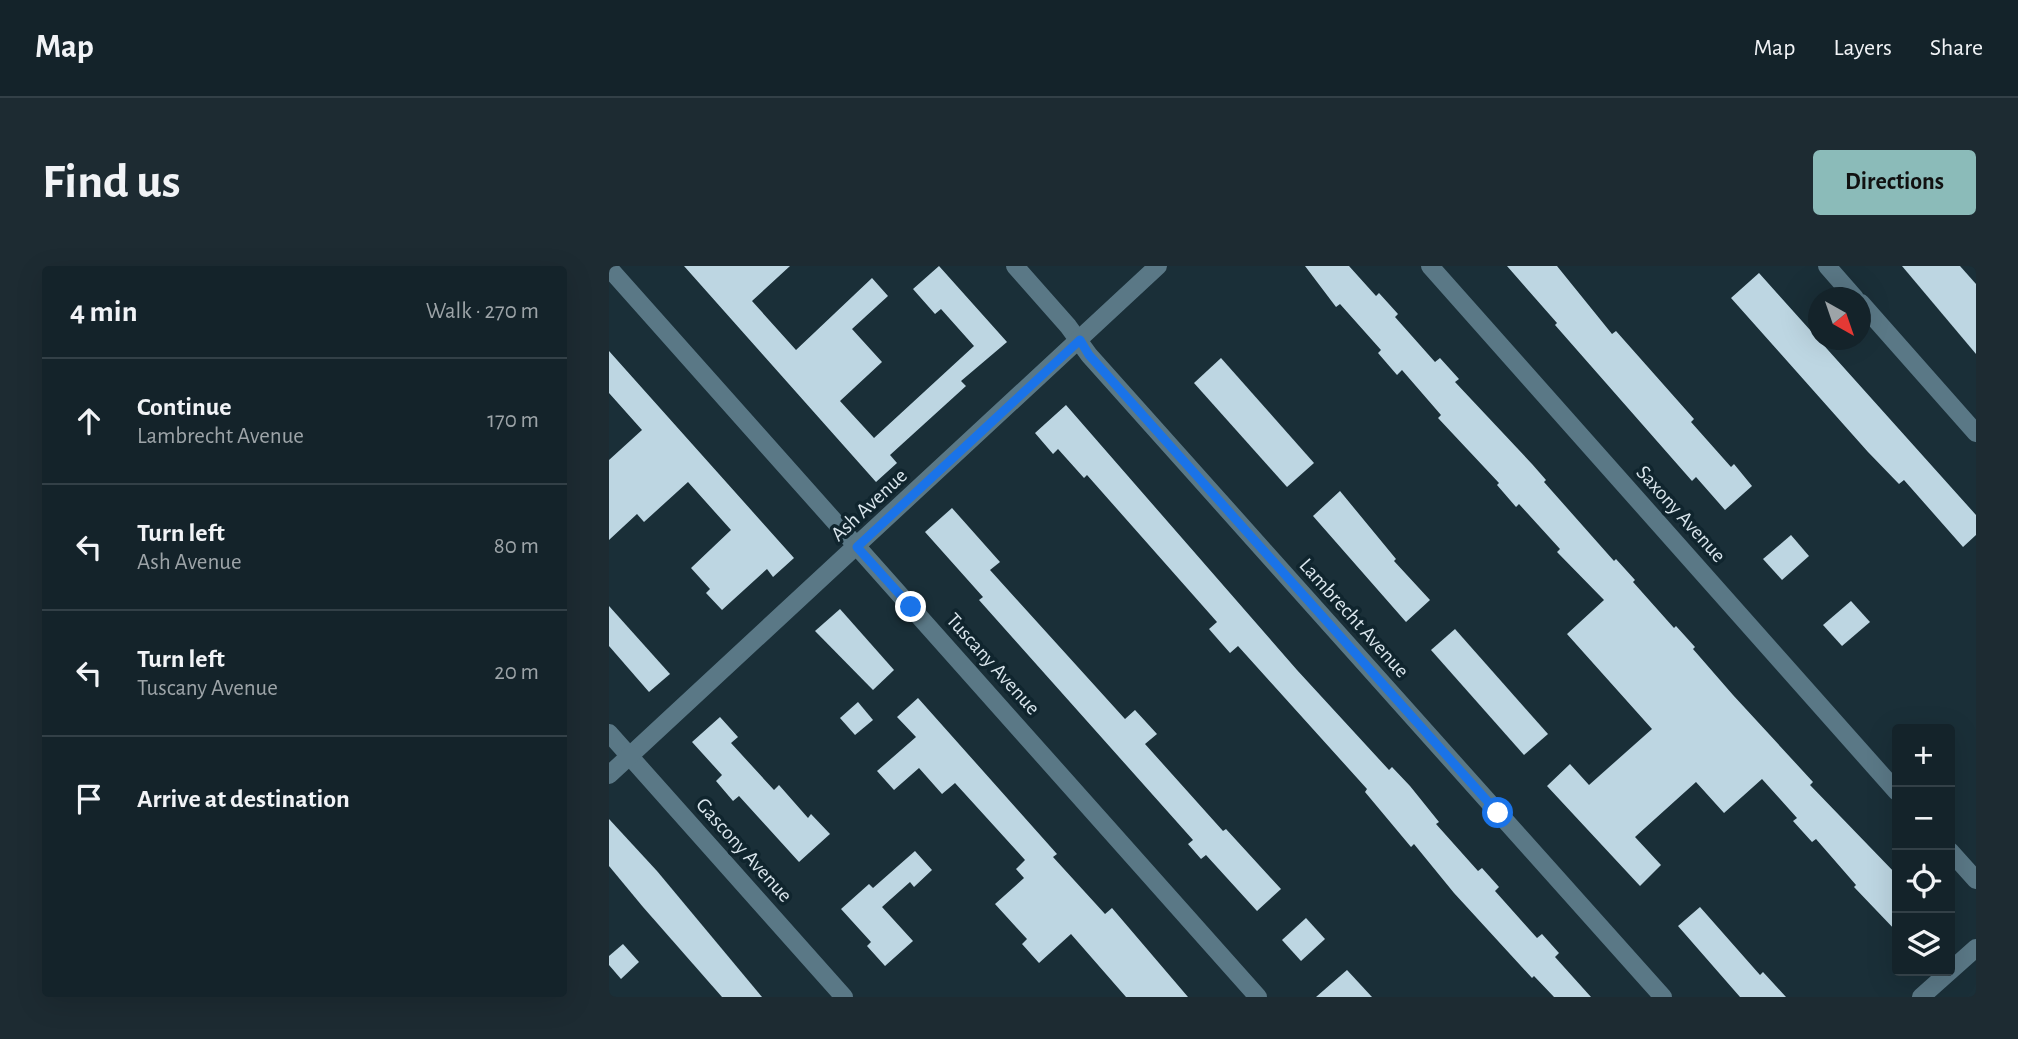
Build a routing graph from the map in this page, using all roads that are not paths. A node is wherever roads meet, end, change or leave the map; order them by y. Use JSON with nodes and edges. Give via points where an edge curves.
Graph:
{"nodes":[{"id":1,"x":1015,"y":266,"type":"edge"},
{"id":2,"x":1158,"y":266,"type":"edge"},
{"id":3,"x":1430,"y":266,"type":"edge"},
{"id":4,"x":1827,"y":266,"type":"edge"},
{"id":5,"x":609,"y":268,"type":"edge"},
{"id":6,"x":1846,"y":287,"type":"edge"},
{"id":7,"x":1871,"y":315,"type":"edge"},
{"id":8,"x":1080,"y":340,"type":"junction"},
{"id":9,"x":1976,"y":433,"type":"edge"},
{"id":10,"x":857,"y":547,"type":"junction"},
{"id":11,"x":609,"y":733,"type":"edge"},
{"id":12,"x":629,"y":756,"type":"junction"},
{"id":13,"x":609,"y":775,"type":"edge"},
{"id":14,"x":1893,"y":787,"type":"edge"},
{"id":15,"x":1955,"y":857,"type":"edge"},
{"id":16,"x":1976,"y":880,"type":"edge"},
{"id":17,"x":1976,"y":948,"type":"edge"},
{"id":18,"x":844,"y":997,"type":"edge"},
{"id":19,"x":1258,"y":997,"type":"edge"},
{"id":20,"x":1663,"y":997,"type":"edge"},
{"id":21,"x":1921,"y":997,"type":"edge"}],
"edges":[{"from":1,"to":8,"type":"street","name":"Lambrecht Avenue"},
{"from":2,"to":8,"type":"street","name":"Ash Avenue"},
{"from":3,"to":14,"type":"street","name":"Saxony Avenue"},
{"from":4,"to":6,"type":"street"},
{"from":5,"to":10,"type":"street","name":"Tuscany Avenue"},
{"from":7,"to":9,"type":"street"},
{"from":8,"to":10,"type":"street","name":"Ash Avenue"},
{"from":8,"to":20,"type":"street","name":"Lambrecht Avenue"},
{"from":10,"to":12,"type":"street","name":"Ash Avenue"},
{"from":10,"to":19,"type":"street","name":"Tuscany Avenue"},
{"from":11,"to":12,"type":"street","name":"Gascony Avenue"},
{"from":12,"to":13,"type":"street","name":"Ash Avenue"},
{"from":12,"to":18,"type":"street","name":"Gascony Avenue"},
{"from":15,"to":16,"type":"street"},
{"from":17,"to":21,"type":"street"}]}
